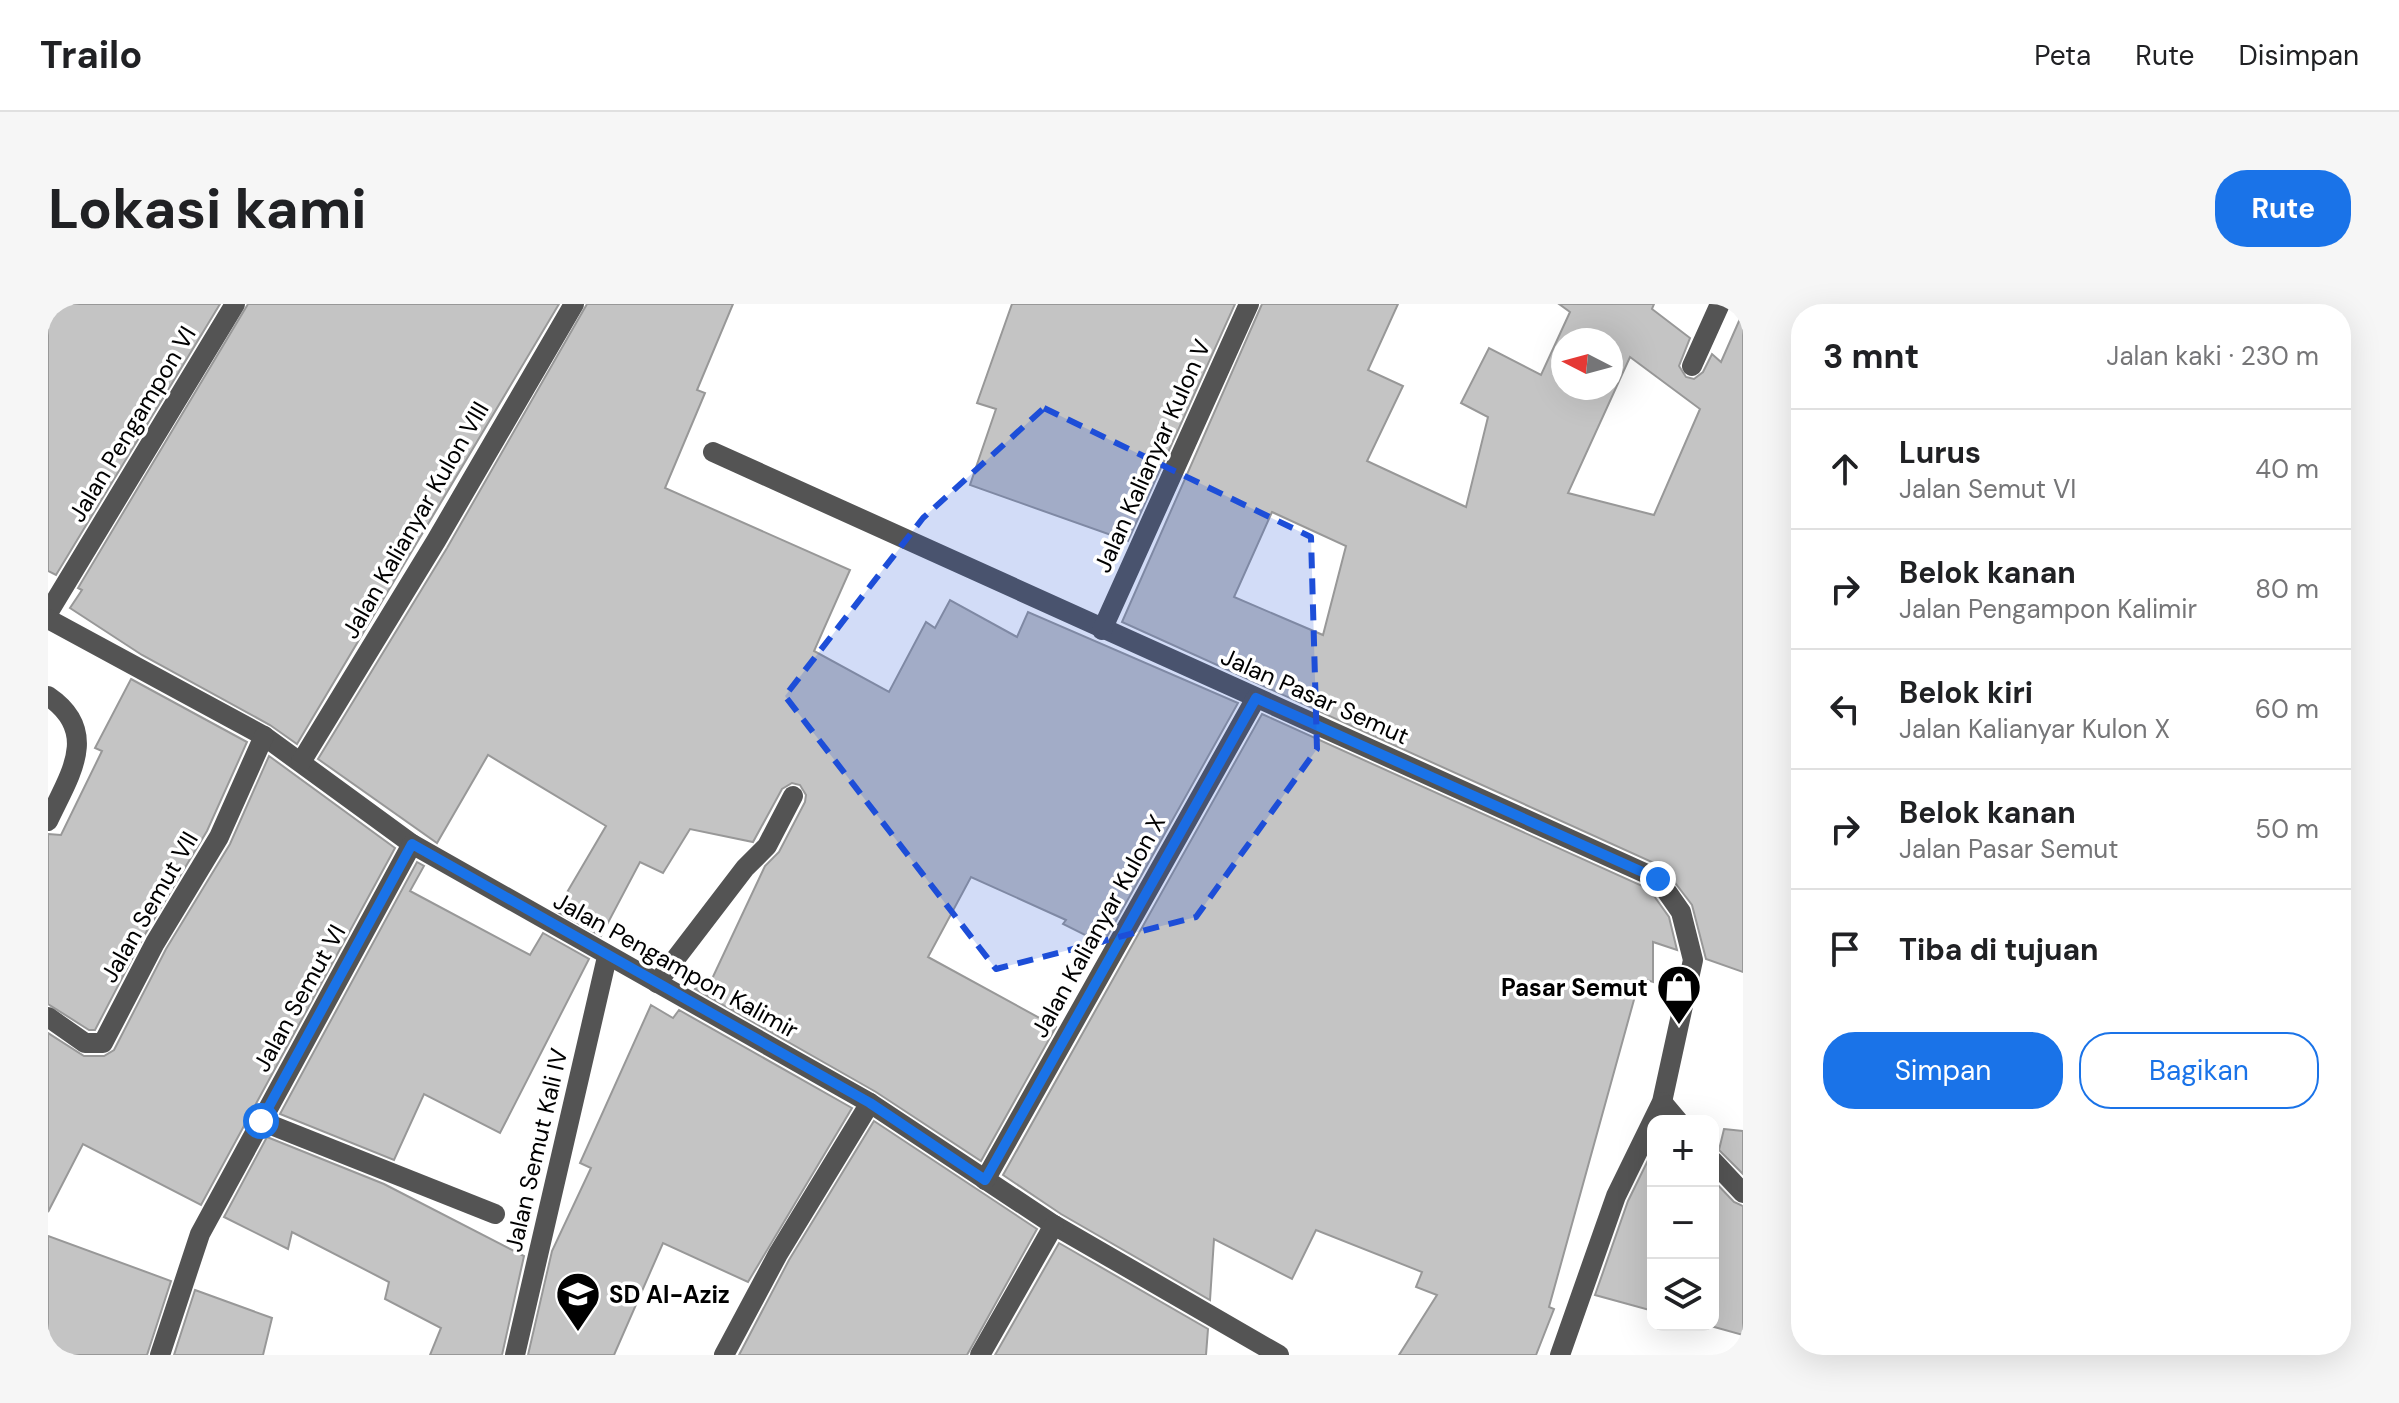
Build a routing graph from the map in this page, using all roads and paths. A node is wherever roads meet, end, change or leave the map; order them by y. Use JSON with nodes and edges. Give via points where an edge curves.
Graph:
{"nodes":[{"id":1,"x":235,"y":304,"type":"edge"},
{"id":2,"x":574,"y":304,"type":"edge"},
{"id":3,"x":1249,"y":304,"type":"edge"},
{"id":4,"x":1720,"y":304,"type":"edge"},
{"id":5,"x":1692,"y":366,"type":"dead end"},
{"id":6,"x":713,"y":452,"type":"dead end"},
{"id":7,"x":48,"y":613,"type":"edge"},
{"id":8,"x":48,"y":619,"type":"edge"},
{"id":9,"x":1102,"y":630,"type":"junction"},
{"id":10,"x":48,"y":696,"type":"edge"},
{"id":11,"x":1256,"y":698,"type":"junction"},
{"id":12,"x":264,"y":736,"type":"junction"},
{"id":13,"x":301,"y":762,"type":"junction"},
{"id":14,"x":793,"y":796,"type":"dead end"},
{"id":15,"x":48,"y":821,"type":"edge"},
{"id":16,"x":412,"y":844,"type":"junction"},
{"id":17,"x":607,"y":957,"type":"junction"},
{"id":18,"x":657,"y":983,"type":"junction"},
{"id":19,"x":48,"y":1017,"type":"edge"},
{"id":20,"x":1662,"y":1102,"type":"junction"},
{"id":21,"x":870,"y":1103,"type":"junction"},
{"id":22,"x":1673,"y":1115,"type":"edge"},
{"id":23,"x":261,"y":1121,"type":"junction"},
{"id":24,"x":1719,"y":1167,"type":"edge"},
{"id":25,"x":985,"y":1180,"type":"junction"},
{"id":26,"x":1743,"y":1193,"type":"edge"},
{"id":27,"x":495,"y":1214,"type":"dead end"},
{"id":28,"x":1054,"y":1225,"type":"junction"},
{"id":29,"x":1257,"y":1348,"type":"edge"},
{"id":30,"x":160,"y":1355,"type":"edge"},
{"id":31,"x":515,"y":1355,"type":"edge"},
{"id":32,"x":724,"y":1355,"type":"edge"},
{"id":33,"x":980,"y":1355,"type":"edge"},
{"id":34,"x":1279,"y":1355,"type":"edge"},
{"id":35,"x":1560,"y":1355,"type":"edge"}],
"edges":[{"from":1,"to":7,"type":"street","name":"Jalan Pengampon VI"},
{"from":2,"to":13,"type":"street","name":"Jalan Kalianyar Kulon VIII"},
{"from":3,"to":9,"type":"street","name":"Jalan Kalianyar Kulon V"},
{"from":4,"to":5,"type":"street"},
{"from":6,"to":9,"type":"street","name":"Jalan Pasar Semut"},
{"from":8,"to":12,"type":"street","name":"Jalan Pengampon Kalimir"},
{"from":9,"to":11,"type":"street","name":"Jalan Pasar Semut"},
{"from":10,"to":15,"type":"street","via":[[72,719],[79,737],[74,764]]},
{"from":11,"to":20,"type":"street","name":"Jalan Pasar Semut","via":[[1658,879],[1681,912],[1693,960]]},
{"from":11,"to":25,"type":"street","name":"Jalan Kalianyar Kulon X"},
{"from":12,"to":13,"type":"street","name":"Jalan Pengampon Kalimir"},
{"from":12,"to":19,"type":"street","name":"Jalan Semut VII","via":[[219,837],[103,1043],[85,1043]]},
{"from":13,"to":16,"type":"street","name":"Jalan Pengampon Kalimir"},
{"from":14,"to":18,"type":"street","via":[[767,846]]},
{"from":16,"to":17,"type":"street","name":"Jalan Pengampon Kalimir"},
{"from":16,"to":23,"type":"street","name":"Jalan Semut VI"},
{"from":17,"to":18,"type":"street","name":"Jalan Pengampon Kalimir"},
{"from":17,"to":31,"type":"street","name":"Jalan Semut Kali IV"},
{"from":18,"to":21,"type":"street","name":"Jalan Pengampon Kalimir"},
{"from":20,"to":22,"type":"street"},
{"from":20,"to":35,"type":"street","name":"Jalan Pasar Semut","via":[[1616,1196]]},
{"from":21,"to":25,"type":"street","name":"Jalan Pengampon Kalimir"},
{"from":21,"to":32,"type":"street"},
{"from":23,"to":27,"type":"street"},
{"from":23,"to":30,"type":"street","name":"Jalan Semut VI","via":[[200,1234]]},
{"from":24,"to":26,"type":"street"},
{"from":25,"to":28,"type":"street","name":"Jalan Pengampon Kalimir"},
{"from":28,"to":29,"type":"street","name":"Jalan Pengampon Kalimir"},
{"from":28,"to":33,"type":"street"},
{"from":29,"to":34,"type":"street","name":"Jalan Pengampon Kalimir"}]}
